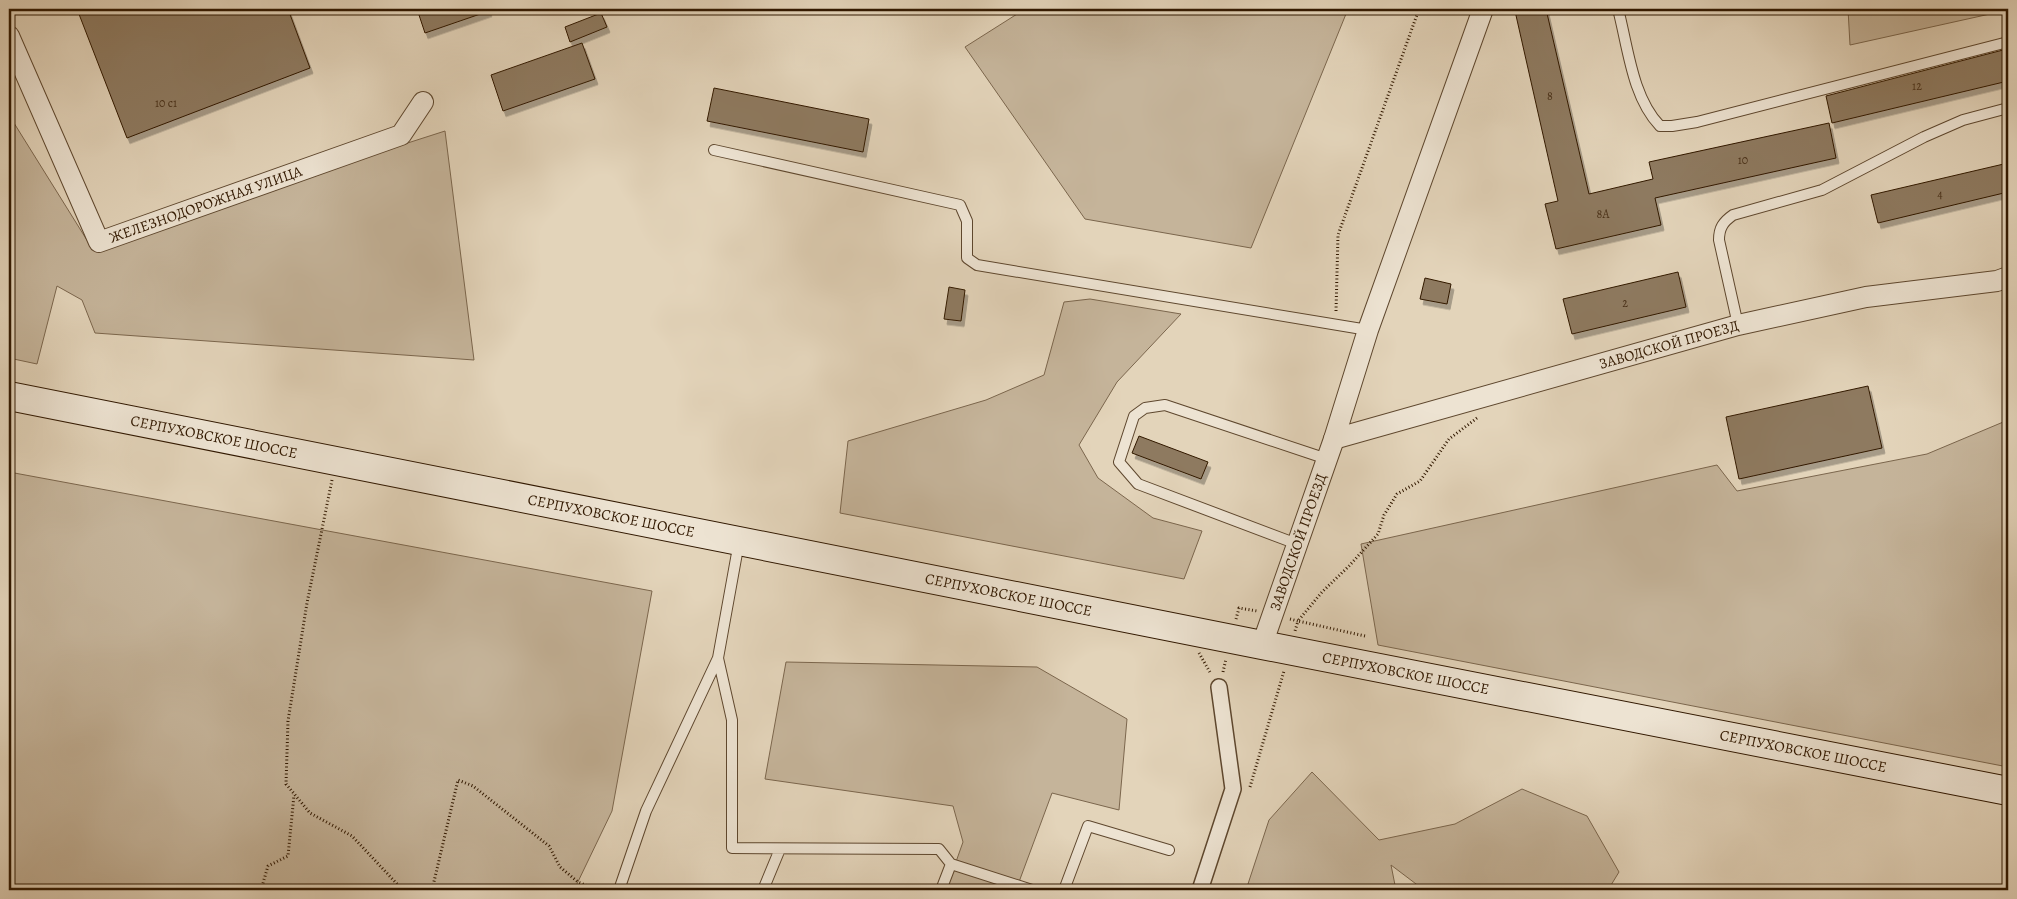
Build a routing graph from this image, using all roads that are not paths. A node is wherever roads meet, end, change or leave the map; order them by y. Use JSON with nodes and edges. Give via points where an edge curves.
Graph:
{"nodes":[{"id":1,"x":1483,"y":9,"type":"edge"},
{"id":2,"x":1618,"y":9,"type":"edge"},
{"id":3,"x":9,"y":36,"type":"edge"},
{"id":4,"x":2008,"y":42,"type":"edge"},
{"id":5,"x":423,"y":102,"type":"dead end"},
{"id":6,"x":2008,"y":108,"type":"edge"},
{"id":7,"x":714,"y":150,"type":"dead end"},
{"id":8,"x":2008,"y":277,"type":"edge"},
{"id":9,"x":1738,"y":325,"type":"junction"},
{"id":10,"x":1368,"y":330,"type":"junction"},
{"id":11,"x":9,"y":396,"type":"edge"},
{"id":12,"x":1334,"y":439,"type":"junction"},
{"id":13,"x":1327,"y":460,"type":"junction"},
{"id":14,"x":739,"y":541,"type":"junction"},
{"id":15,"x":1297,"y":544,"type":"junction"},
{"id":16,"x":1262,"y":645,"type":"junction"},
{"id":17,"x":718,"y":658,"type":"junction"},
{"id":18,"x":1219,"y":687,"type":"road end"},
{"id":19,"x":2008,"y":791,"type":"edge"},
{"id":20,"x":780,"y":849,"type":"junction"},
{"id":21,"x":1169,"y":850,"type":"dead end"},
{"id":22,"x":951,"y":864,"type":"junction"},
{"id":23,"x":619,"y":890,"type":"edge"},
{"id":24,"x":763,"y":890,"type":"edge"},
{"id":25,"x":940,"y":890,"type":"edge"},
{"id":26,"x":1032,"y":890,"type":"edge"},
{"id":27,"x":1064,"y":890,"type":"edge"},
{"id":28,"x":1200,"y":890,"type":"edge"}],
"edges":[{"from":1,"to":10,"type":"street","name":"ЗАВОДСКОЙ ПРОЕЗД"},
{"from":2,"to":4,"type":"lane","via":[[1644,106],[1660,126],[1697,122]]},
{"from":3,"to":5,"type":"street","name":"ЖЕЛЕЗНОДОРОЖНАЯ УЛИЦА","via":[[99,242],[401,135]]},
{"from":6,"to":9,"type":"lane","via":[[1963,120],[1924,137],[1822,190],[1733,215],[1724,222],[1719,240]]},
{"from":7,"to":10,"type":"lane","via":[[960,205],[967,221],[967,258],[978,265]]},
{"from":8,"to":9,"type":"street","name":"ЗАВОДСКОЙ ПРОЕЗД","via":[[1997,281],[1866,296]]},
{"from":9,"to":12,"type":"street","name":"ЗАВОДСКОЙ ПРОЕЗД"},
{"from":10,"to":12,"type":"street","name":"ЗАВОДСКОЙ ПРОЕЗД"},
{"from":11,"to":14,"type":"main road","name":"СЕРПУХОВСКОЕ ШОССЕ"},
{"from":12,"to":13,"type":"street","name":"ЗАВОДСКОЙ ПРОЕЗД"},
{"from":13,"to":15,"type":"street","name":"ЗАВОДСКОЙ ПРОЕЗД"},
{"from":13,"to":15,"type":"lane","via":[[1165,405],[1146,408],[1134,416],[1119,462],[1138,484]]},
{"from":14,"to":16,"type":"main road","name":"СЕРПУХОВСКОЕ ШОССЕ"},
{"from":14,"to":17,"type":"lane"},
{"from":15,"to":16,"type":"street","name":"ЗАВОДСКОЙ ПРОЕЗД"},
{"from":16,"to":19,"type":"main road","name":"СЕРПУХОВСКОЕ ШОССЕ"},
{"from":17,"to":20,"type":"lane","via":[[732,720],[732,848]]},
{"from":17,"to":23,"type":"lane","via":[[646,811]]},
{"from":18,"to":28,"type":"street","via":[[1233,789]]},
{"from":20,"to":22,"type":"lane","via":[[939,849]]},
{"from":20,"to":24,"type":"lane"},
{"from":21,"to":27,"type":"lane","via":[[1088,826]]},
{"from":22,"to":25,"type":"lane"},
{"from":22,"to":26,"type":"lane"}]}
